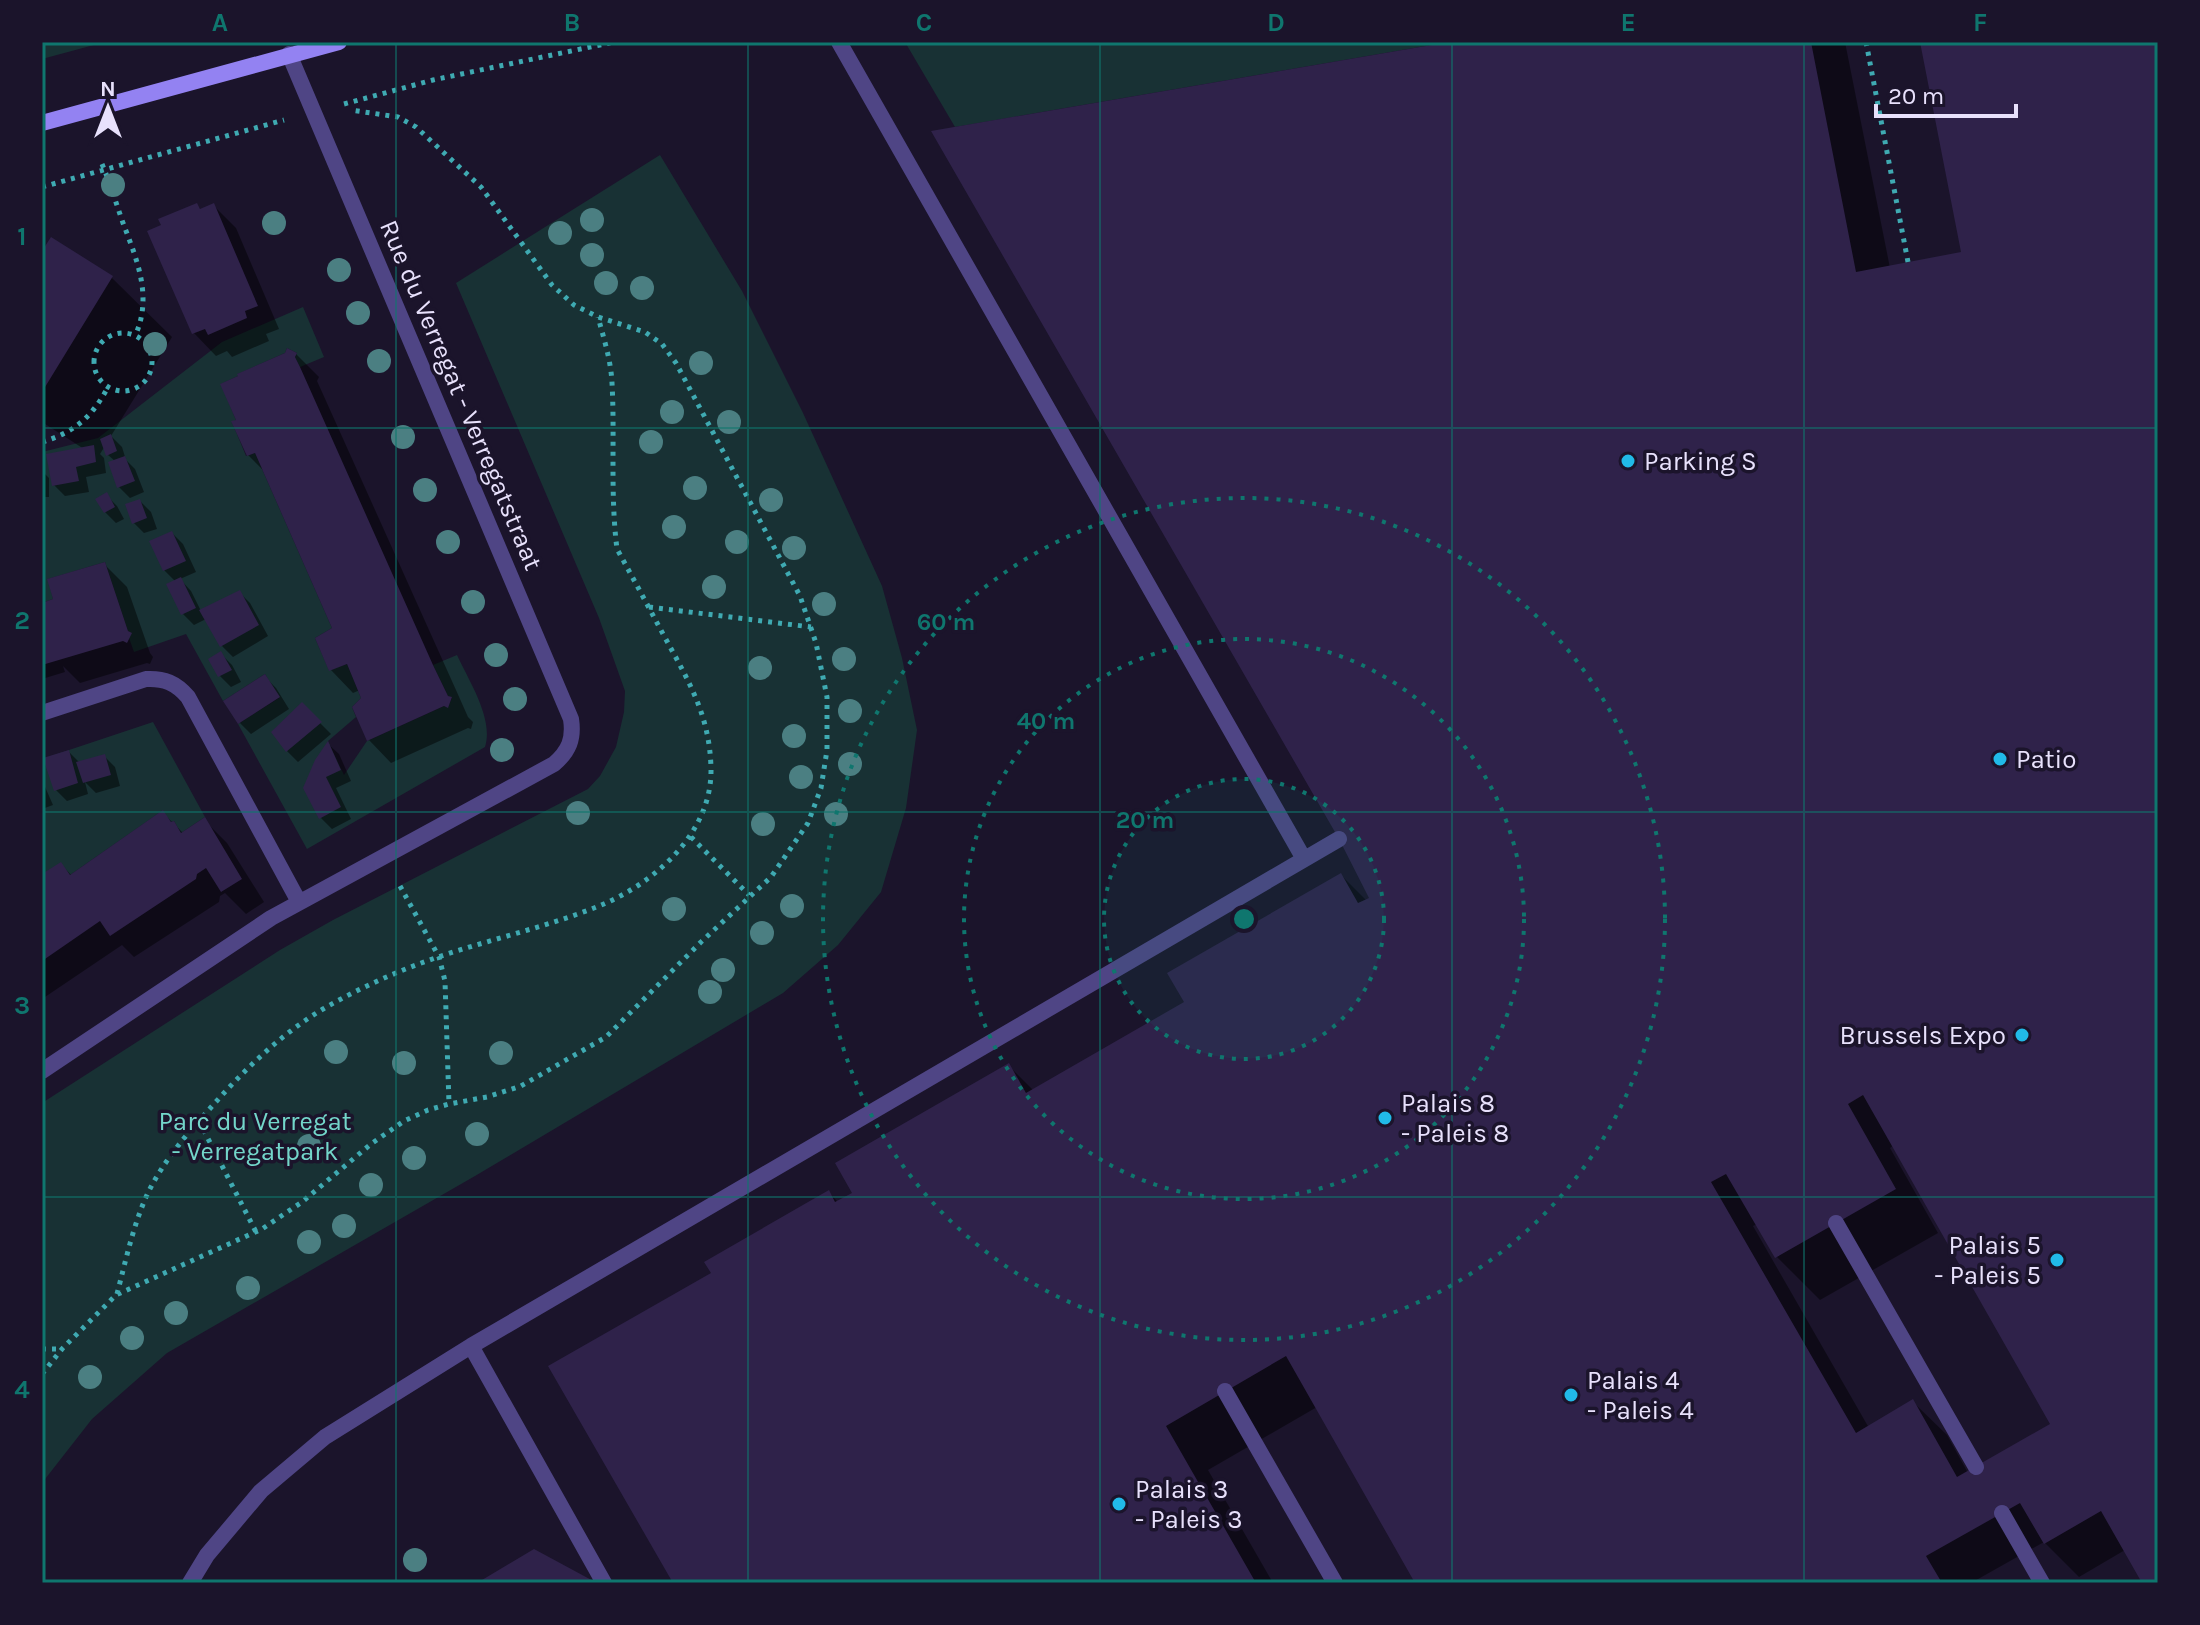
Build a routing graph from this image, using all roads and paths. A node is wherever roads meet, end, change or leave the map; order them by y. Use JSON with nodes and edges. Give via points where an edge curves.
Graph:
{"nodes":[{"id":1,"x":339,"y":42,"type":"edge"},
{"id":2,"x":839,"y":42,"type":"edge"},
{"id":3,"x":1866,"y":42,"type":"edge"},
{"id":4,"x":289,"y":54,"type":"junction"},
{"id":5,"x":351,"y":110,"type":"dead end"},
{"id":6,"x":42,"y":123,"type":"edge"},
{"id":7,"x":102,"y":164,"type":"dead end"},
{"id":8,"x":1908,"y":262,"type":"dead end"},
{"id":9,"x":135,"y":336,"type":"junction"},
{"id":10,"x":108,"y":387,"type":"junction"},
{"id":11,"x":42,"y":442,"type":"edge"},
{"id":12,"x":648,"y":607,"type":"dead end"},
{"id":13,"x":811,"y":627,"type":"junction"},
{"id":14,"x":42,"y":713,"type":"edge"},
{"id":15,"x":691,"y":837,"type":"dead end"},
{"id":16,"x":1339,"y":839,"type":"dead end"},
{"id":17,"x":1304,"y":859,"type":"junction"},
{"id":18,"x":400,"y":886,"type":"dead end"},
{"id":19,"x":749,"y":895,"type":"junction"},
{"id":20,"x":299,"y":902,"type":"junction"},
{"id":21,"x":42,"y":1071,"type":"edge"},
{"id":22,"x":449,"y":1104,"type":"junction"},
{"id":23,"x":199,"y":1121,"type":"dead end"},
{"id":24,"x":1836,"y":1223,"type":"dead end"},
{"id":25,"x":256,"y":1232,"type":"junction"},
{"id":26,"x":471,"y":1346,"type":"junction"},
{"id":27,"x":42,"y":1349,"type":"edge"},
{"id":28,"x":62,"y":1349,"type":"junction"},
{"id":29,"x":42,"y":1374,"type":"edge"},
{"id":30,"x":1225,"y":1391,"type":"dead end"},
{"id":31,"x":1976,"y":1467,"type":"dead end"},
{"id":32,"x":2002,"y":1513,"type":"dead end"},
{"id":33,"x":190,"y":1583,"type":"edge"},
{"id":34,"x":604,"y":1583,"type":"edge"},
{"id":35,"x":1335,"y":1583,"type":"edge"},
{"id":36,"x":2042,"y":1583,"type":"edge"}],
"edges":[{"from":1,"to":4,"type":"main road"},
{"from":2,"to":17,"type":"street"},
{"from":3,"to":8,"type":"path"},
{"from":4,"to":6,"type":"main road"},
{"from":4,"to":20,"type":"street","name":"Rue du Verregat - Verregatstraat","via":[[573,732],[564,756],[541,771]]},
{"from":5,"to":13,"type":"path","via":[[398,117],[416,127],[481,187],[552,285],[574,305],[645,332],[662,344],[800,596]]},
{"from":7,"to":9,"type":"path","via":[[144,287]]},
{"from":9,"to":10,"type":"path","via":[[116,334],[95,353],[96,372]]},
{"from":9,"to":10,"type":"path","via":[[148,349],[148,375],[135,389]]},
{"from":10,"to":11,"type":"path","via":[[83,422]]},
{"from":12,"to":13,"type":"path"},
{"from":13,"to":19,"type":"path","via":[[827,697],[821,788],[808,823],[784,860]]},
{"from":14,"to":20,"type":"street","via":[[146,679],[181,688]]},
{"from":15,"to":19,"type":"path"},
{"from":16,"to":17,"type":"street"},
{"from":17,"to":26,"type":"street"},
{"from":18,"to":22,"type":"path","via":[[439,957],[445,981]]},
{"from":19,"to":22,"type":"path","via":[[606,1037],[521,1086]]},
{"from":20,"to":21,"type":"street"},
{"from":22,"to":25,"type":"path","via":[[404,1121]]},
{"from":23,"to":25,"type":"path"},
{"from":24,"to":31,"type":"street"},
{"from":25,"to":28,"type":"path","via":[[116,1295]]},
{"from":26,"to":33,"type":"street","via":[[325,1437],[261,1491]]},
{"from":26,"to":34,"type":"street"},
{"from":27,"to":28,"type":"path"},
{"from":28,"to":29,"type":"path"},
{"from":30,"to":35,"type":"street"},
{"from":32,"to":36,"type":"street"}]}
